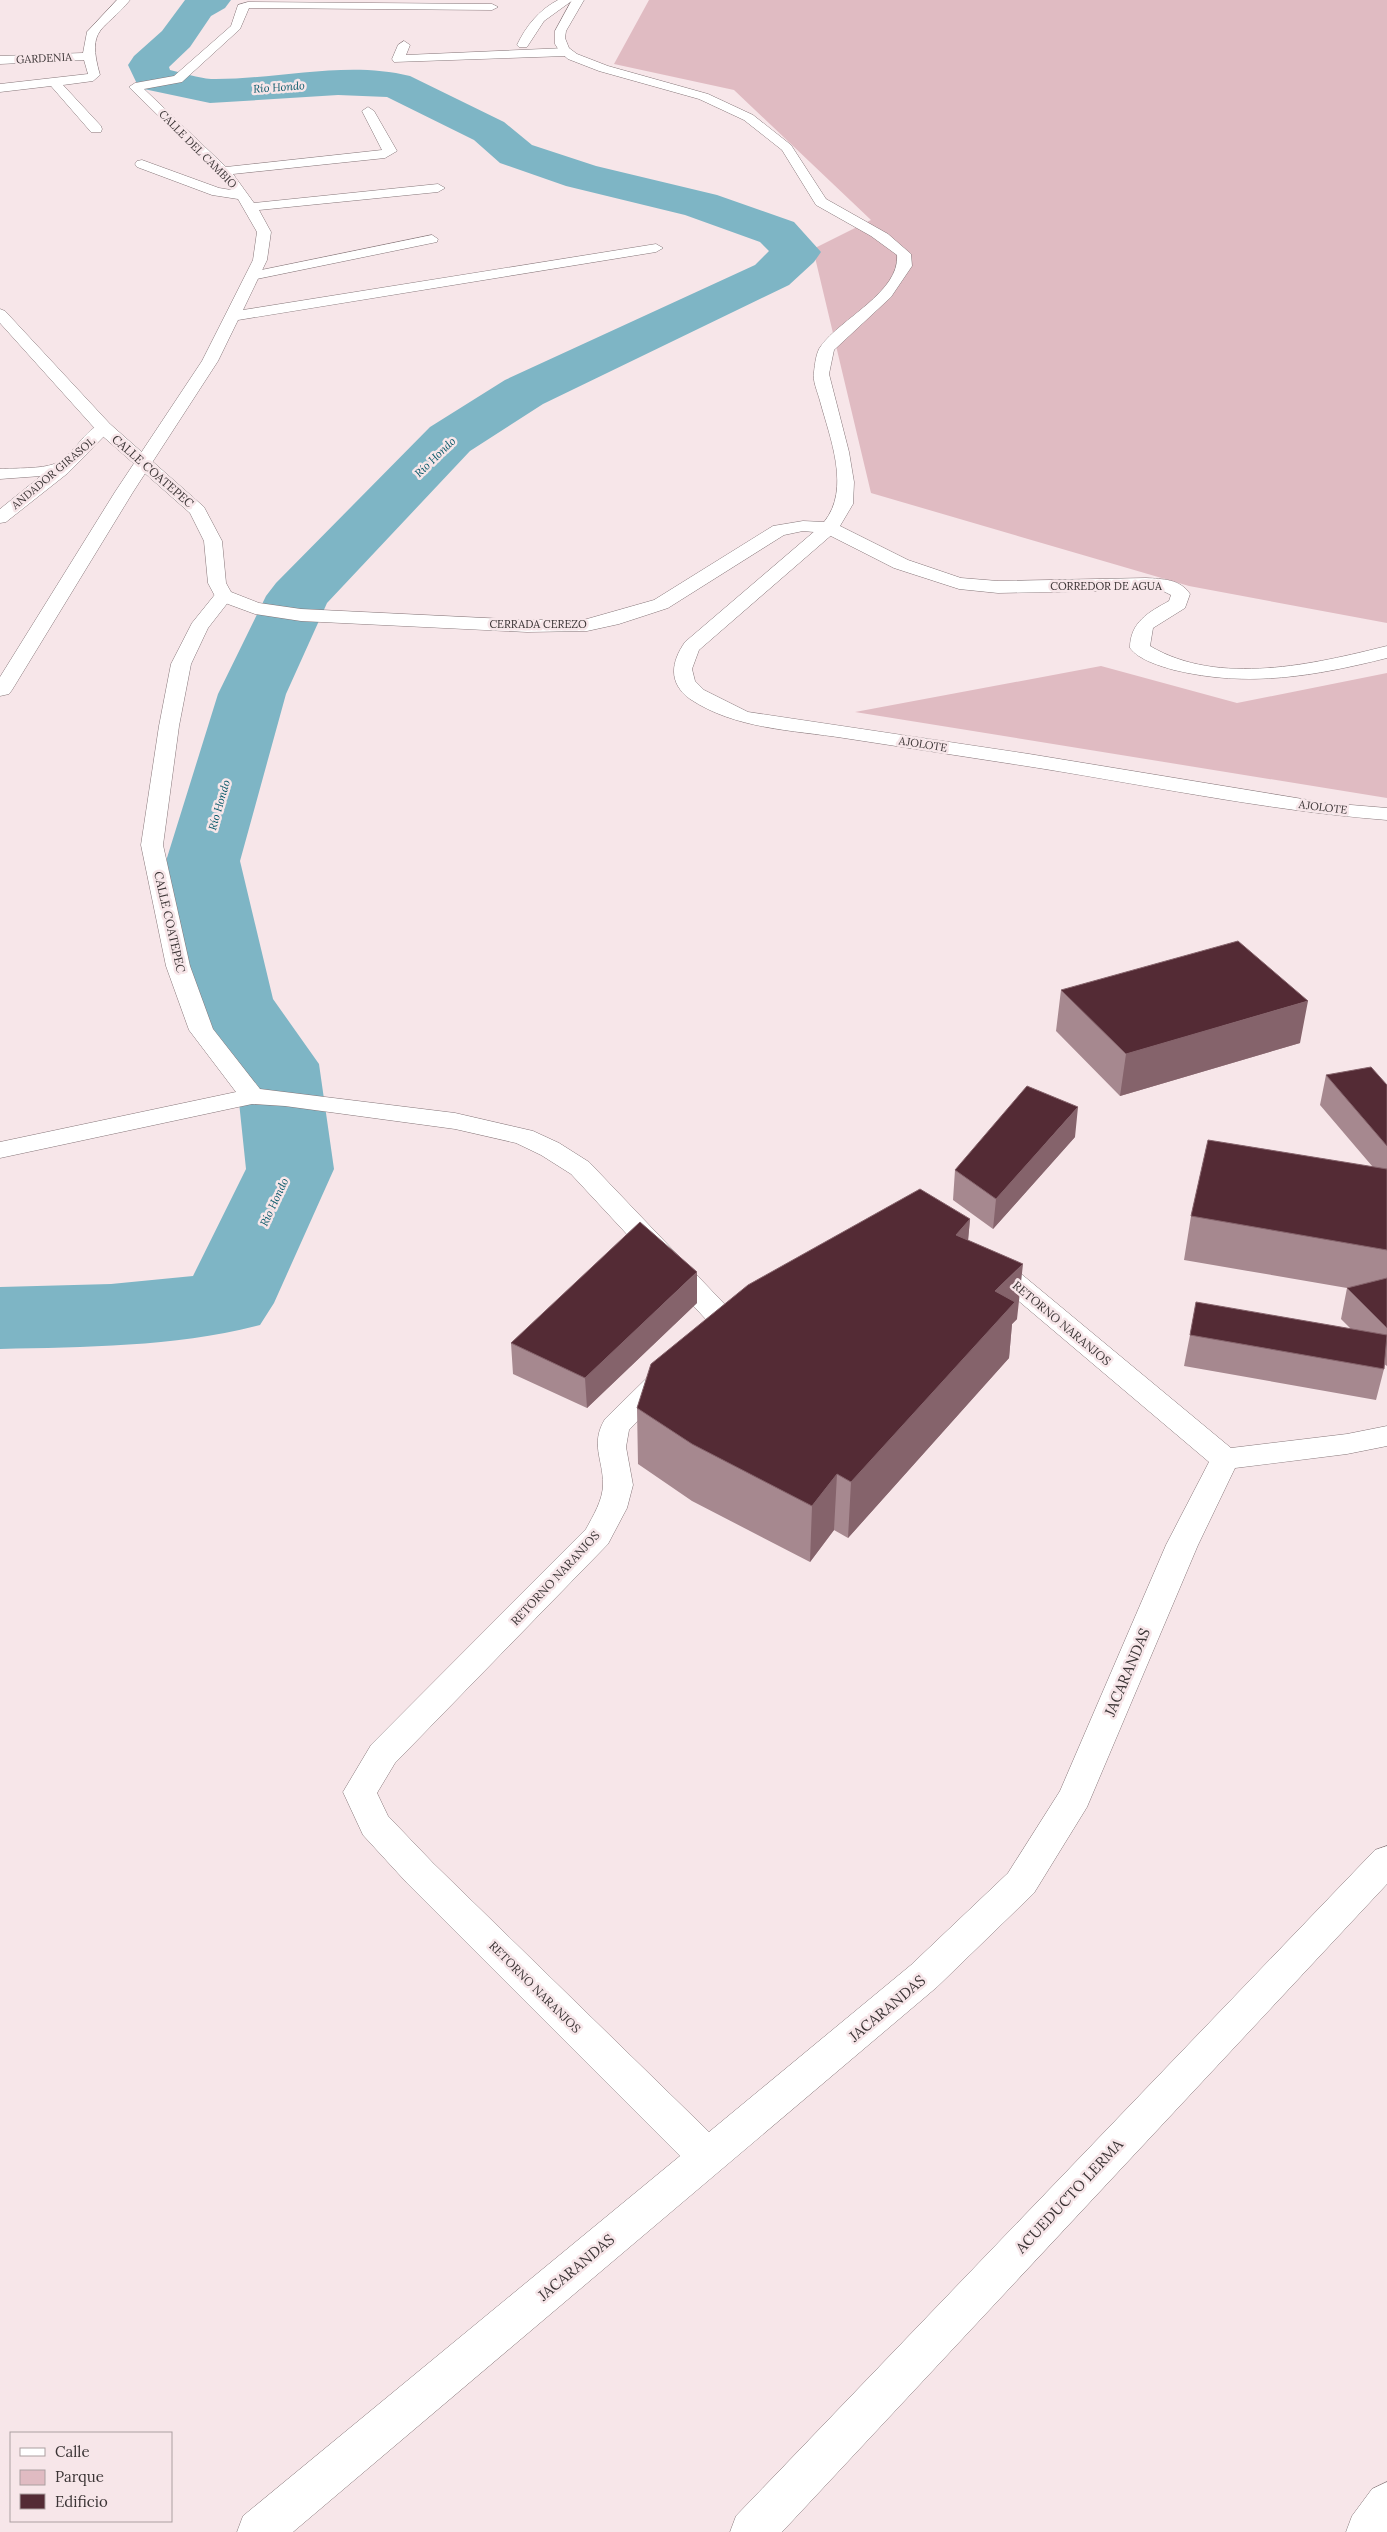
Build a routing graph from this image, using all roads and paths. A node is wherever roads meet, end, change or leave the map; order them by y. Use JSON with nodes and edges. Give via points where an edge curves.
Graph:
{"nodes":[{"id":1,"x":124,"y":0,"type":"edge"},
{"id":2,"x":567,"y":0,"type":"edge"},
{"id":3,"x":578,"y":0,"type":"edge"},
{"id":4,"x":492,"y":7,"type":"dead end"},
{"id":5,"x":404,"y":45,"type":"dead end"},
{"id":6,"x":523,"y":46,"type":"dead end"},
{"id":7,"x":566,"y":52,"type":"junction"},
{"id":8,"x":87,"y":56,"type":"junction"},
{"id":9,"x":0,"y":60,"type":"edge"},
{"id":10,"x":54,"y":82,"type":"junction"},
{"id":11,"x":0,"y":88,"type":"edge"},
{"id":12,"x":368,"y":111,"type":"dead end"},
{"id":13,"x":96,"y":129,"type":"dead end"},
{"id":14,"x":142,"y":164,"type":"dead end"},
{"id":15,"x":223,"y":171,"type":"junction"},
{"id":16,"x":438,"y":188,"type":"dead end"},
{"id":17,"x":247,"y":201,"type":"junction"},
{"id":18,"x":432,"y":239,"type":"dead end"},
{"id":19,"x":656,"y":248,"type":"dead end"},
{"id":20,"x":252,"y":276,"type":"junction"},
{"id":21,"x":0,"y":314,"type":"edge"},
{"id":22,"x":233,"y":316,"type":"junction"},
{"id":23,"x":104,"y":428,"type":"junction"},
{"id":24,"x":145,"y":462,"type":"junction"},
{"id":25,"x":62,"y":469,"type":"junction"},
{"id":26,"x":0,"y":474,"type":"edge"},
{"id":27,"x":0,"y":518,"type":"edge"},
{"id":28,"x":829,"y":528,"type":"junction"},
{"id":29,"x":224,"y":596,"type":"junction"},
{"id":30,"x":1387,"y":652,"type":"edge"},
{"id":31,"x":2,"y":690,"type":"dead end"},
{"id":32,"x":1387,"y":814,"type":"edge"},
{"id":33,"x":254,"y":1096,"type":"junction"},
{"id":34,"x":0,"y":1150,"type":"edge"},
{"id":35,"x":974,"y":1249,"type":"edge"},
{"id":36,"x":1387,"y":1436,"type":"edge"},
{"id":37,"x":1225,"y":1459,"type":"junction"},
{"id":38,"x":1387,"y":1860,"type":"edge"},
{"id":39,"x":708,"y":2157,"type":"junction"},
{"id":40,"x":1387,"y":2504,"type":"edge"},
{"id":41,"x":259,"y":2532,"type":"edge"},
{"id":42,"x":752,"y":2532,"type":"edge"},
{"id":43,"x":1368,"y":2532,"type":"edge"}],
"edges":[{"from":1,"to":8,"type":"street","via":[[95,27],[87,45]]},
{"from":2,"to":6,"type":"street","via":[[550,9],[529,31]]},
{"from":3,"to":7,"type":"street","via":[[558,33],[559,43]]},
{"from":4,"to":15,"type":"street","name":"CALLE DEL CAMBIO","via":[[242,7],[236,27],[178,79],[134,87]]},
{"from":5,"to":7,"type":"street","via":[[398,59]]},
{"from":7,"to":28,"type":"street","name":"AJOLOTE","via":[[689,91],[755,122],[795,159],[822,202],[888,238],[904,254],[905,266],[886,294],[827,348],[823,359],[821,374],[844,470],[846,494],[842,511]]},
{"from":8,"to":9,"type":"street","name":"GARDENIA"},
{"from":8,"to":10,"type":"street","via":[[94,75]]},
{"from":10,"to":11,"type":"street"},
{"from":10,"to":13,"type":"street"},
{"from":12,"to":15,"type":"street","via":[[390,151],[385,154]]},
{"from":14,"to":17,"type":"street"},
{"from":15,"to":17,"type":"street","name":"CALLE DEL CAMBIO"},
{"from":16,"to":17,"type":"street"},
{"from":17,"to":20,"type":"street","name":"CALLE DEL CAMBIO","via":[[264,232],[260,260]]},
{"from":18,"to":20,"type":"lane"},
{"from":19,"to":22,"type":"street"},
{"from":20,"to":22,"type":"street","name":"CALLE DEL CAMBIO"},
{"from":21,"to":23,"type":"street","name":"CALLE COATEPEC"},
{"from":22,"to":24,"type":"street","name":"CALLE DEL CAMBIO","via":[[210,360]]},
{"from":23,"to":24,"type":"street","name":"CALLE COATEPEC"},
{"from":23,"to":25,"type":"street","name":"ANDADOR GIRASOL"},
{"from":24,"to":29,"type":"street","name":"CALLE COATEPEC","via":[[198,511],[213,541],[217,583]]},
{"from":24,"to":31,"type":"street","name":"CALLE DEL CAMBIO"},
{"from":25,"to":26,"type":"street"},
{"from":25,"to":27,"type":"street","name":"ANDADOR GIRASOL"},
{"from":28,"to":29,"type":"street","name":"CERRADA CEREZO","via":[[803,526],[779,530],[661,604],[632,615],[587,625],[370,620],[255,608]]},
{"from":28,"to":30,"type":"street","name":"CORREDOR DE AGUA","via":[[901,564],[959,583],[998,587],[1146,584],[1175,588],[1181,594],[1178,604],[1146,622],[1138,637],[1140,648],[1156,659],[1182,666],[1230,675],[1271,676]]},
{"from":28,"to":32,"type":"street","name":"AJOLOTE","via":[[692,646],[682,669],[686,683],[697,694],[743,717],[1327,809]]},
{"from":29,"to":33,"type":"street","name":"CALLE COATEPEC","via":[[199,627],[181,664],[152,845],[178,966],[201,1030]]},
{"from":33,"to":34,"type":"street"},
{"from":33,"to":39,"type":"street","name":"RETORNO NARANJOS","via":[[455,1121],[524,1137],[550,1149],[580,1168],[714,1331],[615,1426],[611,1447],[618,1485],[612,1508],[597,1536],[383,1754],[360,1792],[375,1825],[420,1873]]},
{"from":35,"to":37,"type":"street","name":"RETORNO NARANJOS"},
{"from":36,"to":37,"type":"street"},
{"from":37,"to":39,"type":"street","name":"JACARANDAS","via":[[1182,1545],[1075,1797],[1021,1883],[924,1976]]},
{"from":38,"to":42,"type":"street","name":"ACUEDUCTO LERMA"},
{"from":39,"to":41,"type":"street","name":"JACARANDAS"},
{"from":40,"to":43,"type":"street"}]}
